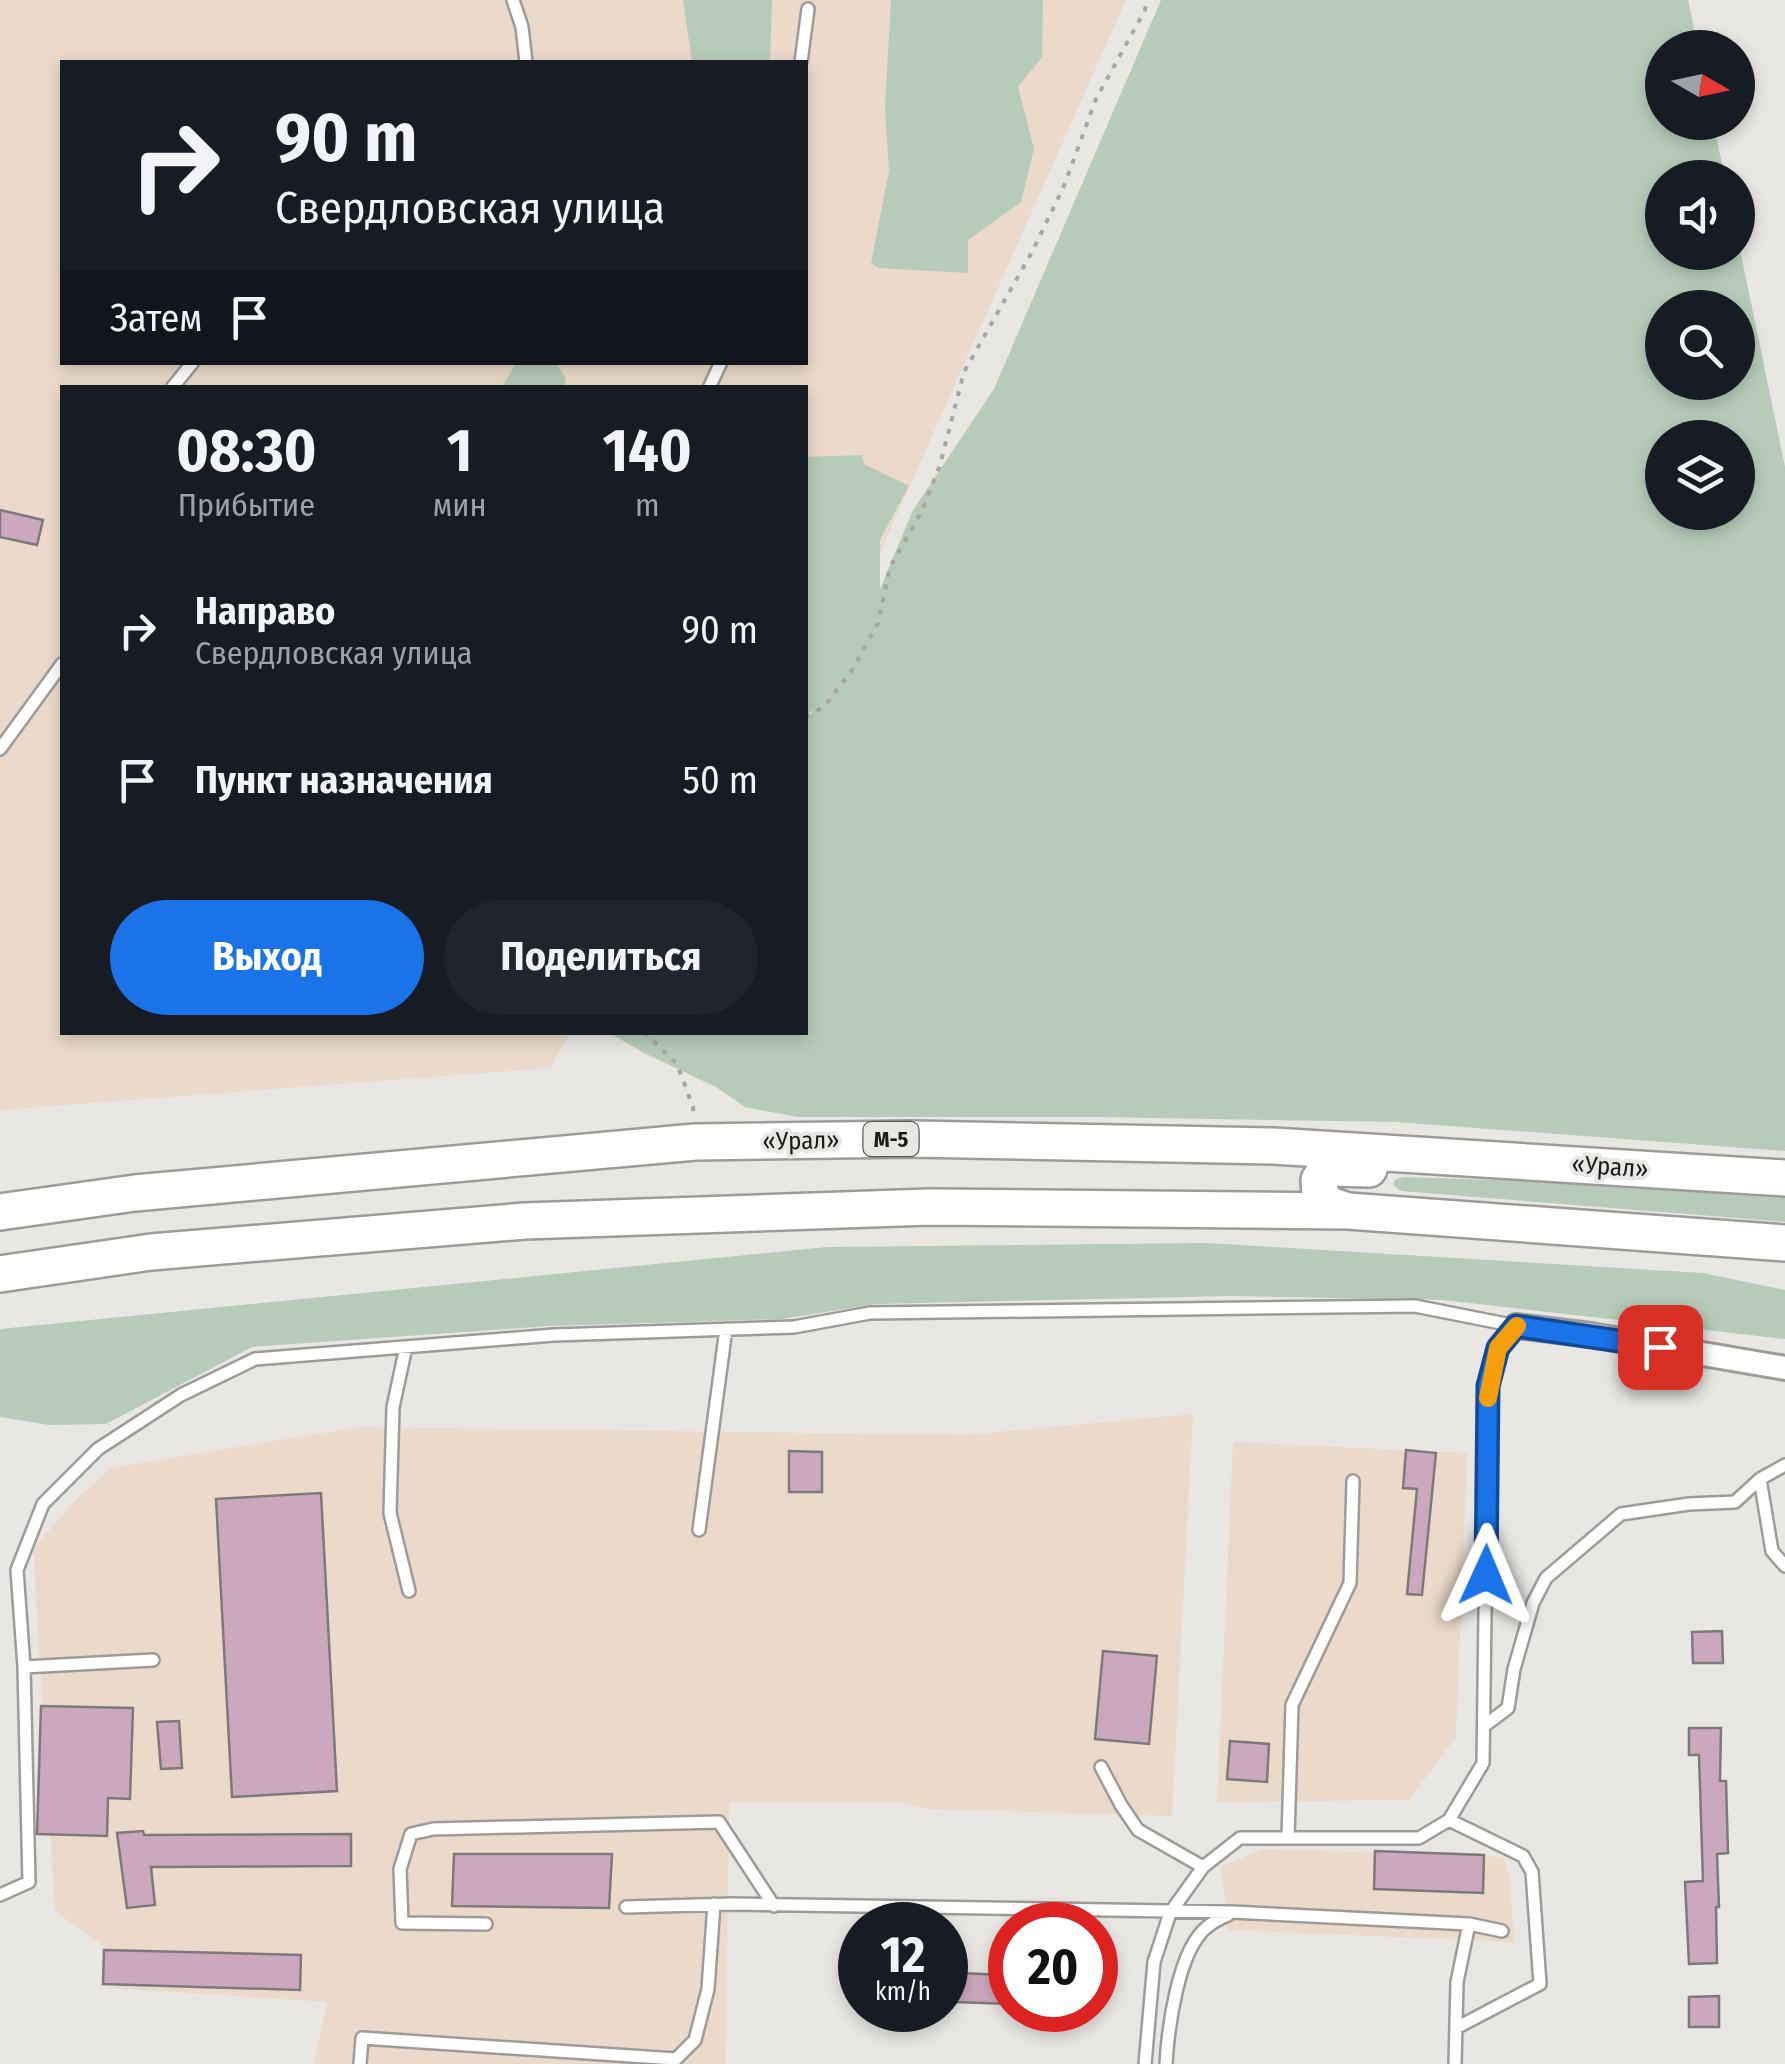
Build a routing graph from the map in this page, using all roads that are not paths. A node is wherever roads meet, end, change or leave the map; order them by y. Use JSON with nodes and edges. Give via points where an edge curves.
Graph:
{"nodes":[{"id":1,"x":512,"y":0,"type":"edge"},
{"id":2,"x":808,"y":9,"type":"dead end"},
{"id":3,"x":526,"y":60,"type":"edge"},
{"id":4,"x":801,"y":60,"type":"edge"},
{"id":5,"x":190,"y":365,"type":"edge"},
{"id":6,"x":174,"y":385,"type":"edge"},
{"id":7,"x":60,"y":667,"type":"edge"},
{"id":8,"x":0,"y":749,"type":"edge"},
{"id":9,"x":1442,"y":1157,"type":"junction"},
{"id":10,"x":1785,"y":1178,"type":"edge"},
{"id":11,"x":1348,"y":1210,"type":"junction"},
{"id":12,"x":0,"y":1212,"type":"edge"},
{"id":13,"x":1785,"y":1243,"type":"edge"},
{"id":14,"x":0,"y":1274,"type":"edge"},
{"id":15,"x":1516,"y":1326,"type":"junction"},
{"id":16,"x":726,"y":1329,"type":"junction"},
{"id":17,"x":406,"y":1347,"type":"junction"},
{"id":18,"x":1785,"y":1368,"type":"edge"},
{"id":19,"x":1785,"y":1464,"type":"edge"},
{"id":20,"x":1760,"y":1479,"type":"junction"},
{"id":21,"x":1353,"y":1481,"type":"dead end"},
{"id":22,"x":699,"y":1530,"type":"dead end"},
{"id":23,"x":1785,"y":1566,"type":"edge"},
{"id":24,"x":409,"y":1591,"type":"dead end"},
{"id":25,"x":153,"y":1660,"type":"dead end"},
{"id":26,"x":24,"y":1667,"type":"junction"},
{"id":27,"x":1484,"y":1726,"type":"junction"},
{"id":28,"x":1101,"y":1767,"type":"dead end"},
{"id":29,"x":1450,"y":1820,"type":"junction"},
{"id":30,"x":1288,"y":1838,"type":"junction"},
{"id":31,"x":1203,"y":1867,"type":"junction"},
{"id":32,"x":0,"y":1894,"type":"edge"},
{"id":33,"x":714,"y":1904,"type":"junction"},
{"id":34,"x":626,"y":1906,"type":"dead end"},
{"id":35,"x":774,"y":1906,"type":"junction"},
{"id":36,"x":1232,"y":1912,"type":"junction"},
{"id":37,"x":1170,"y":1913,"type":"junction"},
{"id":38,"x":486,"y":1924,"type":"dead end"},
{"id":39,"x":1470,"y":1924,"type":"junction"},
{"id":40,"x":1502,"y":1931,"type":"dead end"},
{"id":41,"x":1456,"y":2028,"type":"junction"},
{"id":42,"x":360,"y":2064,"type":"edge"},
{"id":43,"x":1145,"y":2064,"type":"edge"},
{"id":44,"x":1166,"y":2064,"type":"edge"},
{"id":45,"x":1455,"y":2064,"type":"edge"}],
"edges":[{"from":1,"to":3,"type":"lane"},
{"from":2,"to":4,"type":"lane"},
{"from":5,"to":6,"type":"lane"},
{"from":7,"to":8,"type":"lane"},
{"from":9,"to":10,"type":"main road","name":"«Урал»","number":"М-5"},
{"from":9,"to":11,"type":"main road","via":[[1405,1170],[1327,1168],[1320,1196]]},
{"from":9,"to":12,"type":"main road","name":"«Урал»","number":"М-5","via":[[1273,1146],[695,1142],[135,1193]]},
{"from":11,"to":13,"type":"main road"},
{"from":11,"to":14,"type":"main road","via":[[929,1208],[525,1220],[151,1252]]},
{"from":15,"to":16,"type":"lane","via":[[1416,1306],[870,1313],[794,1327]]},
{"from":15,"to":18,"type":"street"},
{"from":15,"to":27,"type":"lane","via":[[1498,1348],[1488,1386]]},
{"from":16,"to":17,"type":"lane"},
{"from":16,"to":22,"type":"lane"},
{"from":17,"to":24,"type":"lane","via":[[394,1407],[390,1513]]},
{"from":17,"to":26,"type":"lane","via":[[255,1359],[181,1395],[98,1448],[43,1504],[17,1570]]},
{"from":19,"to":20,"type":"lane"},
{"from":20,"to":23,"type":"lane","via":[[1772,1551]]},
{"from":20,"to":27,"type":"lane","via":[[1735,1502],[1621,1514],[1546,1578],[1532,1603],[1508,1708]]},
{"from":21,"to":30,"type":"lane","via":[[1350,1583],[1292,1705]]},
{"from":25,"to":26,"type":"lane"},
{"from":26,"to":32,"type":"lane","via":[[29,1882]]},
{"from":27,"to":29,"type":"lane","via":[[1483,1763]]},
{"from":28,"to":31,"type":"lane","via":[[1138,1830]]},
{"from":29,"to":30,"type":"lane","via":[[1419,1838]]},
{"from":29,"to":41,"type":"lane","via":[[1523,1856],[1532,1872],[1540,1984]]},
{"from":30,"to":31,"type":"lane","via":[[1240,1838]]},
{"from":31,"to":37,"type":"lane"},
{"from":33,"to":34,"type":"lane"},
{"from":33,"to":35,"type":"lane"},
{"from":33,"to":42,"type":"lane","via":[[708,1989],[695,2040],[676,2059],[362,2038]]},
{"from":35,"to":37,"type":"lane"},
{"from":35,"to":38,"type":"lane","via":[[720,1822],[410,1834],[400,1870],[402,1922]]},
{"from":36,"to":37,"type":"lane"},
{"from":36,"to":39,"type":"lane"},
{"from":36,"to":44,"type":"lane","via":[[1204,1928],[1188,1958],[1175,1992]]},
{"from":37,"to":43,"type":"lane","via":[[1154,1962]]},
{"from":39,"to":40,"type":"lane"},
{"from":39,"to":41,"type":"lane"},
{"from":41,"to":45,"type":"lane"}]}
